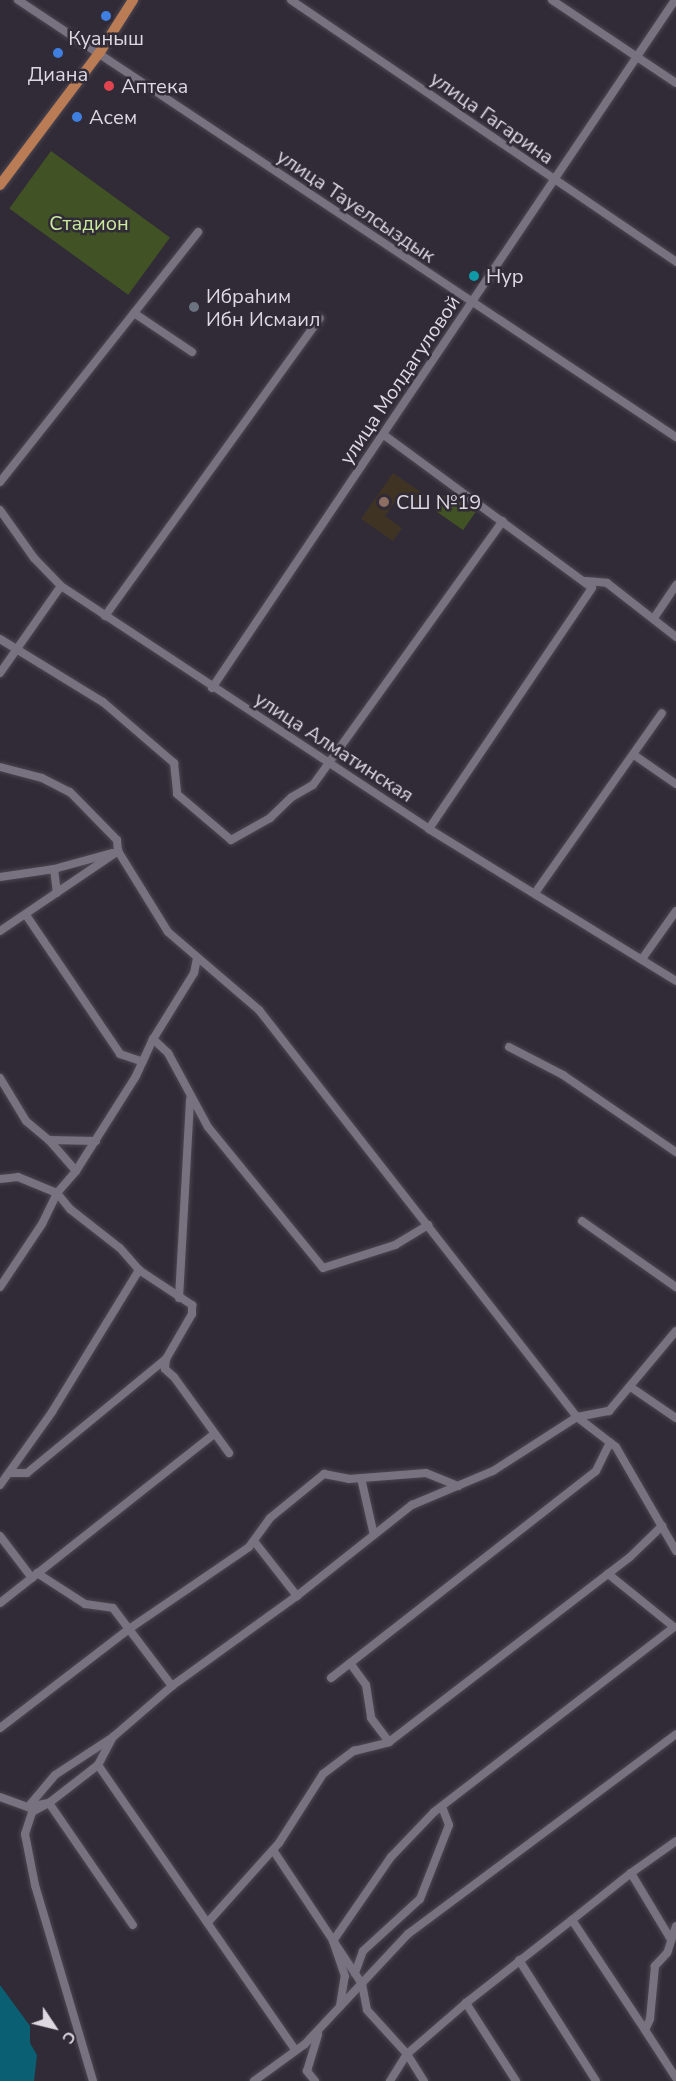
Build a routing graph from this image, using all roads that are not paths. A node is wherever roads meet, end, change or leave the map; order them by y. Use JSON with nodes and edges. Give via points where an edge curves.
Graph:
{"nodes":[{"id":1,"x":18,"y":0,"type":"edge"},
{"id":2,"x":133,"y":0,"type":"edge"},
{"id":3,"x":291,"y":0,"type":"edge"},
{"id":4,"x":552,"y":0,"type":"edge"},
{"id":5,"x":675,"y":0,"type":"edge"},
{"id":6,"x":100,"y":52,"type":"junction"},
{"id":7,"x":637,"y":57,"type":"junction"},
{"id":8,"x":676,"y":83,"type":"edge"},
{"id":9,"x":554,"y":181,"type":"junction"},
{"id":10,"x":0,"y":185,"type":"edge"},
{"id":11,"x":198,"y":232,"type":"dead end"},
{"id":12,"x":676,"y":262,"type":"edge"},
{"id":13,"x":471,"y":304,"type":"junction"},
{"id":14,"x":134,"y":313,"type":"junction"},
{"id":15,"x":320,"y":318,"type":"dead end"},
{"id":16,"x":192,"y":352,"type":"dead end"},
{"id":17,"x":384,"y":435,"type":"junction"},
{"id":18,"x":676,"y":437,"type":"edge"},
{"id":19,"x":0,"y":482,"type":"edge"},
{"id":20,"x":0,"y":510,"type":"edge"},
{"id":21,"x":503,"y":521,"type":"junction"},
{"id":22,"x":586,"y":581,"type":"junction"},
{"id":23,"x":676,"y":585,"type":"edge"},
{"id":24,"x":61,"y":586,"type":"junction"},
{"id":25,"x":105,"y":616,"type":"junction"},
{"id":26,"x":654,"y":618,"type":"junction"},
{"id":27,"x":676,"y":637,"type":"edge"},
{"id":28,"x":0,"y":639,"type":"edge"},
{"id":29,"x":16,"y":650,"type":"junction"},
{"id":30,"x":0,"y":673,"type":"edge"},
{"id":31,"x":212,"y":688,"type":"junction"},
{"id":32,"x":662,"y":713,"type":"dead end"},
{"id":33,"x":634,"y":755,"type":"junction"},
{"id":34,"x":328,"y":763,"type":"junction"},
{"id":35,"x":0,"y":767,"type":"edge"},
{"id":36,"x":676,"y":784,"type":"edge"},
{"id":37,"x":429,"y":829,"type":"junction"},
{"id":38,"x":118,"y":851,"type":"junction"},
{"id":39,"x":54,"y":869,"type":"junction"},
{"id":40,"x":0,"y":877,"type":"edge"},
{"id":41,"x":57,"y":893,"type":"junction"},
{"id":42,"x":535,"y":893,"type":"junction"},
{"id":43,"x":676,"y":911,"type":"edge"},
{"id":44,"x":26,"y":915,"type":"junction"},
{"id":45,"x":0,"y":931,"type":"edge"},
{"id":46,"x":197,"y":958,"type":"junction"},
{"id":47,"x":642,"y":959,"type":"junction"},
{"id":48,"x":676,"y":981,"type":"edge"},
{"id":49,"x":153,"y":1038,"type":"junction"},
{"id":50,"x":508,"y":1047,"type":"dead end"},
{"id":51,"x":143,"y":1062,"type":"junction"},
{"id":52,"x":0,"y":1078,"type":"edge"},
{"id":53,"x":190,"y":1099,"type":"junction"},
{"id":54,"x":49,"y":1140,"type":"junction"},
{"id":55,"x":96,"y":1141,"type":"junction"},
{"id":56,"x":676,"y":1152,"type":"edge"},
{"id":57,"x":76,"y":1171,"type":"junction"},
{"id":58,"x":0,"y":1179,"type":"edge"},
{"id":59,"x":57,"y":1193,"type":"junction"},
{"id":60,"x":582,"y":1221,"type":"dead end"},
{"id":61,"x":428,"y":1226,"type":"junction"},
{"id":62,"x":139,"y":1270,"type":"junction"},
{"id":63,"x":0,"y":1287,"type":"edge"},
{"id":64,"x":676,"y":1287,"type":"edge"},
{"id":65,"x":179,"y":1298,"type":"junction"},
{"id":66,"x":676,"y":1331,"type":"edge"},
{"id":67,"x":166,"y":1359,"type":"junction"},
{"id":68,"x":632,"y":1388,"type":"junction"},
{"id":69,"x":577,"y":1417,"type":"junction"},
{"id":70,"x":676,"y":1418,"type":"edge"},
{"id":71,"x":214,"y":1434,"type":"junction"},
{"id":72,"x":609,"y":1442,"type":"junction"},
{"id":73,"x":229,"y":1453,"type":"dead end"},
{"id":74,"x":9,"y":1473,"type":"junction"},
{"id":75,"x":361,"y":1478,"type":"junction"},
{"id":76,"x":0,"y":1485,"type":"edge"},
{"id":77,"x":458,"y":1486,"type":"junction"},
{"id":78,"x":662,"y":1526,"type":"junction"},
{"id":79,"x":374,"y":1535,"type":"junction"},
{"id":80,"x":0,"y":1536,"type":"edge"},
{"id":81,"x":254,"y":1541,"type":"junction"},
{"id":82,"x":676,"y":1551,"type":"edge"},
{"id":83,"x":608,"y":1574,"type":"junction"},
{"id":84,"x":34,"y":1576,"type":"junction"},
{"id":85,"x":297,"y":1596,"type":"junction"},
{"id":86,"x":0,"y":1603,"type":"edge"},
{"id":87,"x":675,"y":1627,"type":"edge"},
{"id":88,"x":129,"y":1629,"type":"junction"},
{"id":89,"x":350,"y":1662,"type":"junction"},
{"id":90,"x":331,"y":1678,"type":"dead end"},
{"id":91,"x":172,"y":1686,"type":"junction"},
{"id":92,"x":0,"y":1728,"type":"edge"},
{"id":93,"x":676,"y":1734,"type":"edge"},
{"id":94,"x":113,"y":1737,"type":"junction"},
{"id":95,"x":389,"y":1742,"type":"junction"},
{"id":96,"x":98,"y":1765,"type":"junction"},
{"id":97,"x":0,"y":1797,"type":"edge"},
{"id":98,"x":50,"y":1803,"type":"junction"},
{"id":99,"x":442,"y":1806,"type":"junction"},
{"id":100,"x":28,"y":1807,"type":"junction"},
{"id":101,"x":676,"y":1841,"type":"edge"},
{"id":102,"x":273,"y":1850,"type":"junction"},
{"id":103,"x":631,"y":1873,"type":"junction"},
{"id":104,"x":572,"y":1920,"type":"junction"},
{"id":105,"x":209,"y":1921,"type":"junction"},
{"id":106,"x":133,"y":1925,"type":"dead end"},
{"id":107,"x":676,"y":1926,"type":"edge"},
{"id":108,"x":670,"y":1938,"type":"junction"},
{"id":109,"x":333,"y":1941,"type":"junction"},
{"id":110,"x":519,"y":1960,"type":"junction"},
{"id":111,"x":355,"y":1973,"type":"junction"},
{"id":112,"x":362,"y":1984,"type":"junction"},
{"id":113,"x":466,"y":2003,"type":"junction"},
{"id":114,"x":340,"y":2006,"type":"junction"},
{"id":115,"x":322,"y":2026,"type":"junction"},
{"id":116,"x":645,"y":2030,"type":"junction"},
{"id":117,"x":295,"y":2050,"type":"junction"},
{"id":118,"x":406,"y":2054,"type":"junction"},
{"id":119,"x":676,"y":2078,"type":"edge"},
{"id":120,"x":93,"y":2081,"type":"edge"},
{"id":121,"x":254,"y":2081,"type":"edge"},
{"id":122,"x":315,"y":2081,"type":"edge"},
{"id":123,"x":390,"y":2081,"type":"edge"},
{"id":124,"x":423,"y":2081,"type":"edge"},
{"id":125,"x":516,"y":2081,"type":"edge"},
{"id":126,"x":596,"y":2081,"type":"edge"}],
"edges":[{"from":1,"to":6,"type":"street","name":"улица Тауелсыздык"},
{"from":2,"to":6,"type":"main road"},
{"from":3,"to":9,"type":"street","name":"улица Гагарина"},
{"from":4,"to":7,"type":"street"},
{"from":5,"to":7,"type":"street","name":"улица Молдагуловой"},
{"from":6,"to":10,"type":"main road"},
{"from":6,"to":13,"type":"street","name":"улица Тауелсыздык"},
{"from":7,"to":8,"type":"street"},
{"from":7,"to":9,"type":"street","name":"улица Молдагуловой"},
{"from":9,"to":12,"type":"street","name":"улица Гагарина"},
{"from":9,"to":13,"type":"street","name":"улица Молдагуловой"},
{"from":11,"to":14,"type":"street"},
{"from":13,"to":17,"type":"street","name":"улица Молдагуловой"},
{"from":13,"to":18,"type":"street","name":"улица Тауелсыздык"},
{"from":14,"to":16,"type":"street"},
{"from":14,"to":19,"type":"street"},
{"from":15,"to":25,"type":"street"},
{"from":17,"to":21,"type":"street"},
{"from":17,"to":31,"type":"street","name":"улица Молдагуловой"},
{"from":20,"to":24,"type":"street","name":"улица Алматинская","via":[[34,558]]},
{"from":21,"to":22,"type":"street"},
{"from":21,"to":34,"type":"street"},
{"from":22,"to":26,"type":"street","via":[[607,583]]},
{"from":22,"to":37,"type":"street","via":[[591,594]]},
{"from":23,"to":26,"type":"street"},
{"from":24,"to":25,"type":"street","name":"улица Алматинская"},
{"from":24,"to":29,"type":"street"},
{"from":25,"to":31,"type":"street","name":"улица Алматинская"},
{"from":26,"to":27,"type":"street"},
{"from":28,"to":29,"type":"street"},
{"from":29,"to":30,"type":"street"},
{"from":29,"to":34,"type":"street","via":[[103,702],[174,763],[177,794],[219,828],[227,840],[270,818],[292,796],[313,785]]},
{"from":31,"to":34,"type":"street","name":"улица Алматинская"},
{"from":32,"to":33,"type":"street"},
{"from":33,"to":36,"type":"street"},
{"from":33,"to":42,"type":"street"},
{"from":34,"to":37,"type":"street","name":"улица Алматинская"},
{"from":35,"to":38,"type":"street","via":[[42,778],[70,792],[117,840]]},
{"from":37,"to":42,"type":"street","name":"улица Алматинская"},
{"from":38,"to":39,"type":"street"},
{"from":38,"to":41,"type":"street"},
{"from":38,"to":46,"type":"street","via":[[168,932]]},
{"from":39,"to":40,"type":"street"},
{"from":39,"to":41,"type":"street"},
{"from":41,"to":44,"type":"street"},
{"from":42,"to":47,"type":"street","name":"улица Алматинская"},
{"from":43,"to":47,"type":"street"},
{"from":44,"to":45,"type":"street"},
{"from":44,"to":51,"type":"street","via":[[117,1049],[125,1058]]},
{"from":46,"to":49,"type":"street","via":[[194,974]]},
{"from":46,"to":61,"type":"street","via":[[259,1010]]},
{"from":47,"to":48,"type":"street","name":"улица Алматинская"},
{"from":49,"to":51,"type":"street"},
{"from":49,"to":53,"type":"street","via":[[168,1053]]},
{"from":50,"to":56,"type":"street","via":[[563,1075]]},
{"from":51,"to":55,"type":"street"},
{"from":52,"to":54,"type":"street","via":[[26,1121]]},
{"from":53,"to":61,"type":"street","via":[[208,1127],[323,1268],[376,1253]]},
{"from":53,"to":65,"type":"street"},
{"from":54,"to":55,"type":"street"},
{"from":54,"to":57,"type":"street"},
{"from":55,"to":57,"type":"street"},
{"from":57,"to":59,"type":"street"},
{"from":58,"to":59,"type":"street","via":[[18,1177]]},
{"from":59,"to":62,"type":"street","via":[[70,1209],[120,1248]]},
{"from":59,"to":63,"type":"street","via":[[42,1224]]},
{"from":60,"to":64,"type":"street"},
{"from":61,"to":69,"type":"street"},
{"from":62,"to":65,"type":"street"},
{"from":62,"to":74,"type":"street"},
{"from":65,"to":67,"type":"street","via":[[192,1305],[192,1314]]},
{"from":66,"to":68,"type":"street"},
{"from":67,"to":71,"type":"street","via":[[165,1369]]},
{"from":67,"to":74,"type":"street","via":[[27,1473]]},
{"from":68,"to":69,"type":"street","via":[[609,1411]]},
{"from":68,"to":70,"type":"street"},
{"from":69,"to":72,"type":"street"},
{"from":69,"to":77,"type":"street","via":[[493,1471]]},
{"from":71,"to":73,"type":"street"},
{"from":71,"to":84,"type":"street"},
{"from":72,"to":78,"type":"street"},
{"from":72,"to":89,"type":"street","via":[[596,1471]]},
{"from":74,"to":76,"type":"street"},
{"from":75,"to":77,"type":"street","via":[[426,1473]]},
{"from":75,"to":79,"type":"street"},
{"from":75,"to":81,"type":"street","via":[[324,1473],[270,1518]]},
{"from":77,"to":79,"type":"street","via":[[412,1505]]},
{"from":78,"to":82,"type":"street"},
{"from":78,"to":83,"type":"street"},
{"from":79,"to":85,"type":"street"},
{"from":80,"to":84,"type":"street"},
{"from":81,"to":85,"type":"street"},
{"from":81,"to":88,"type":"street"},
{"from":83,"to":87,"type":"street"},
{"from":83,"to":95,"type":"street"},
{"from":84,"to":86,"type":"street"},
{"from":84,"to":88,"type":"street","via":[[85,1604],[113,1608]]},
{"from":85,"to":91,"type":"street"},
{"from":87,"to":99,"type":"street"},
{"from":88,"to":91,"type":"street"},
{"from":88,"to":92,"type":"street"},
{"from":89,"to":90,"type":"street"},
{"from":89,"to":95,"type":"street","via":[[366,1685],[371,1718]]},
{"from":91,"to":94,"type":"street"},
{"from":93,"to":112,"type":"street","via":[[408,1934]]},
{"from":94,"to":96,"type":"street"},
{"from":94,"to":100,"type":"street","via":[[55,1775]]},
{"from":95,"to":102,"type":"street","via":[[354,1751],[323,1774]]},
{"from":96,"to":98,"type":"street"},
{"from":96,"to":105,"type":"street"},
{"from":97,"to":100,"type":"street"},
{"from":98,"to":100,"type":"street"},
{"from":98,"to":106,"type":"street"},
{"from":98,"to":120,"type":"street","via":[[32,1812],[25,1834],[34,1885]]},
{"from":99,"to":109,"type":"street","via":[[391,1857]]},
{"from":99,"to":111,"type":"street","via":[[449,1825],[420,1899],[363,1951]]},
{"from":101,"to":103,"type":"street"},
{"from":102,"to":105,"type":"street"},
{"from":102,"to":109,"type":"street"},
{"from":103,"to":104,"type":"street"},
{"from":103,"to":108,"type":"street"},
{"from":104,"to":110,"type":"street"},
{"from":104,"to":116,"type":"street"},
{"from":105,"to":117,"type":"street"},
{"from":107,"to":108,"type":"street"},
{"from":108,"to":116,"type":"street","via":[[667,1953],[656,1966],[650,2019]]},
{"from":109,"to":111,"type":"street"},
{"from":109,"to":114,"type":"street","via":[[345,1976]]},
{"from":110,"to":113,"type":"street"},
{"from":110,"to":126,"type":"street"},
{"from":111,"to":112,"type":"street"},
{"from":112,"to":114,"type":"street"},
{"from":112,"to":118,"type":"street","via":[[367,2010]]},
{"from":113,"to":118,"type":"street"},
{"from":113,"to":125,"type":"street"},
{"from":114,"to":115,"type":"street"},
{"from":115,"to":117,"type":"street"},
{"from":115,"to":122,"type":"street","via":[[310,2050],[307,2071]]},
{"from":116,"to":119,"type":"street"},
{"from":117,"to":121,"type":"street"},
{"from":118,"to":123,"type":"street"},
{"from":118,"to":124,"type":"street"}]}
